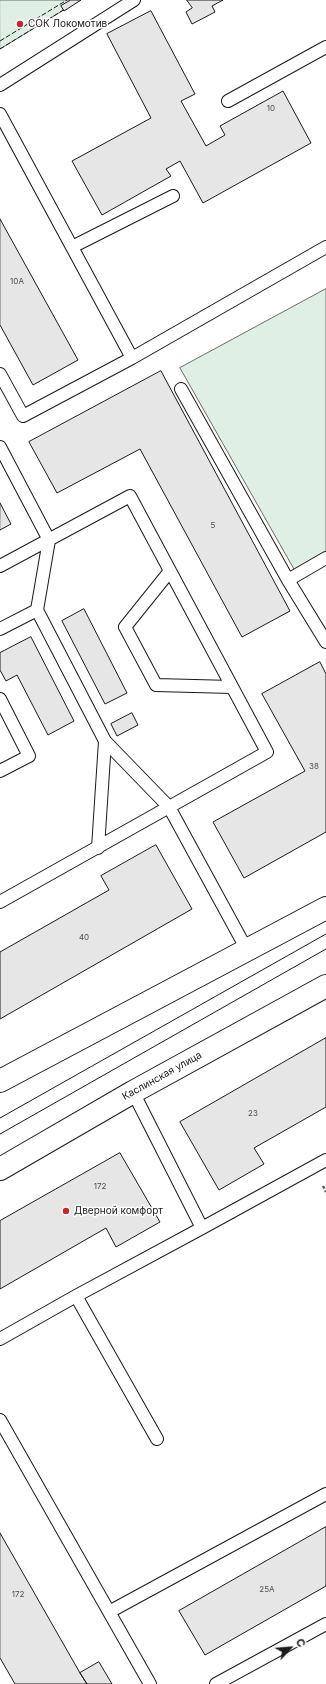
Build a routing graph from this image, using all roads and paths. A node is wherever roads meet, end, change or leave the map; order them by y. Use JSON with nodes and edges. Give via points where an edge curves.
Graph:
{"nodes":[{"id":1,"x":134,"y":0,"type":"edge"},
{"id":2,"x":326,"y":47,"type":"edge"},
{"id":3,"x":0,"y":84,"type":"edge"},
{"id":4,"x":228,"y":101,"type":"dead end"},
{"id":5,"x":0,"y":114,"type":"edge"},
{"id":6,"x":173,"y":196,"type":"dead end"},
{"id":7,"x":72,"y":247,"type":"junction"},
{"id":8,"x":326,"y":247,"type":"edge"},
{"id":9,"x":132,"y":358,"type":"junction"},
{"id":10,"x":0,"y":374,"type":"edge"},
{"id":11,"x":181,"y":389,"type":"dead end"},
{"id":12,"x":0,"y":447,"type":"edge"},
{"id":13,"x":49,"y":540,"type":"junction"},
{"id":14,"x":326,"y":558,"type":"edge"},
{"id":15,"x":0,"y":566,"type":"edge"},
{"id":16,"x":170,"y":571,"type":"junction"},
{"id":17,"x":288,"y":580,"type":"junction"},
{"id":18,"x":37,"y":610,"type":"junction"},
{"id":19,"x":0,"y":629,"type":"edge"},
{"id":20,"x":326,"y":642,"type":"edge"},
{"id":21,"x":232,"y":687,"type":"junction"},
{"id":22,"x":0,"y":699,"type":"edge"},
{"id":23,"x":105,"y":741,"type":"junction"},
{"id":24,"x":0,"y":771,"type":"edge"},
{"id":25,"x":169,"y":807,"type":"junction"},
{"id":26,"x":98,"y":848,"type":"junction"},
{"id":27,"x":0,"y":902,"type":"edge"},
{"id":28,"x":326,"y":908,"type":"edge"},
{"id":29,"x":247,"y":950,"type":"junction"},
{"id":30,"x":326,"y":986,"type":"edge"},
{"id":31,"x":0,"y":1081,"type":"edge"},
{"id":32,"x":132,"y":1092,"type":"junction"},
{"id":33,"x":326,"y":1160,"type":"edge"},
{"id":34,"x":0,"y":1169,"type":"edge"},
{"id":35,"x":202,"y":1228,"type":"junction"},
{"id":36,"x":76,"y":1296,"type":"junction"},
{"id":37,"x":0,"y":1339,"type":"edge"},
{"id":38,"x":0,"y":1420,"type":"edge"},
{"id":39,"x":157,"y":1439,"type":"dead end"},
{"id":40,"x":326,"y":1494,"type":"edge"},
{"id":41,"x":109,"y":1612,"type":"junction"},
{"id":42,"x":326,"y":1624,"type":"edge"},
{"id":43,"x":150,"y":1684,"type":"edge"},
{"id":44,"x":216,"y":1684,"type":"edge"}],
"edges":[{"from":1,"to":3,"type":"lane"},
{"from":2,"to":4,"type":"lane"},
{"from":5,"to":7,"type":"lane"},
{"from":6,"to":7,"type":"lane"},
{"from":7,"to":9,"type":"lane"},
{"from":8,"to":9,"type":"lane"},
{"from":9,"to":10,"type":"lane","via":[[23,416]]},
{"from":11,"to":17,"type":"lane"},
{"from":12,"to":13,"type":"lane"},
{"from":13,"to":15,"type":"lane"},
{"from":13,"to":16,"type":"lane","via":[[130,496]]},
{"from":13,"to":18,"type":"lane"},
{"from":14,"to":17,"type":"lane"},
{"from":16,"to":21,"type":"lane"},
{"from":16,"to":21,"type":"lane","via":[[125,627],[156,685]]},
{"from":17,"to":20,"type":"lane"},
{"from":18,"to":19,"type":"lane"},
{"from":18,"to":23,"type":"lane"},
{"from":21,"to":25,"type":"lane","via":[[267,752]]},
{"from":22,"to":24,"type":"lane","via":[[29,756]]},
{"from":23,"to":25,"type":"lane"},
{"from":23,"to":26,"type":"lane"},
{"from":25,"to":26,"type":"lane"},
{"from":25,"to":29,"type":"lane"},
{"from":26,"to":27,"type":"lane"},
{"from":28,"to":29,"type":"main road"},
{"from":29,"to":31,"type":"main road"},
{"from":30,"to":32,"type":"main road","name":"Каслинская улица"},
{"from":32,"to":34,"type":"main road","name":"Каслинская улица"},
{"from":32,"to":35,"type":"lane"},
{"from":33,"to":35,"type":"lane"},
{"from":35,"to":36,"type":"lane"},
{"from":36,"to":37,"type":"lane"},
{"from":36,"to":39,"type":"lane"},
{"from":38,"to":41,"type":"lane"},
{"from":40,"to":41,"type":"lane"},
{"from":41,"to":43,"type":"lane"},
{"from":42,"to":44,"type":"lane"}]}
